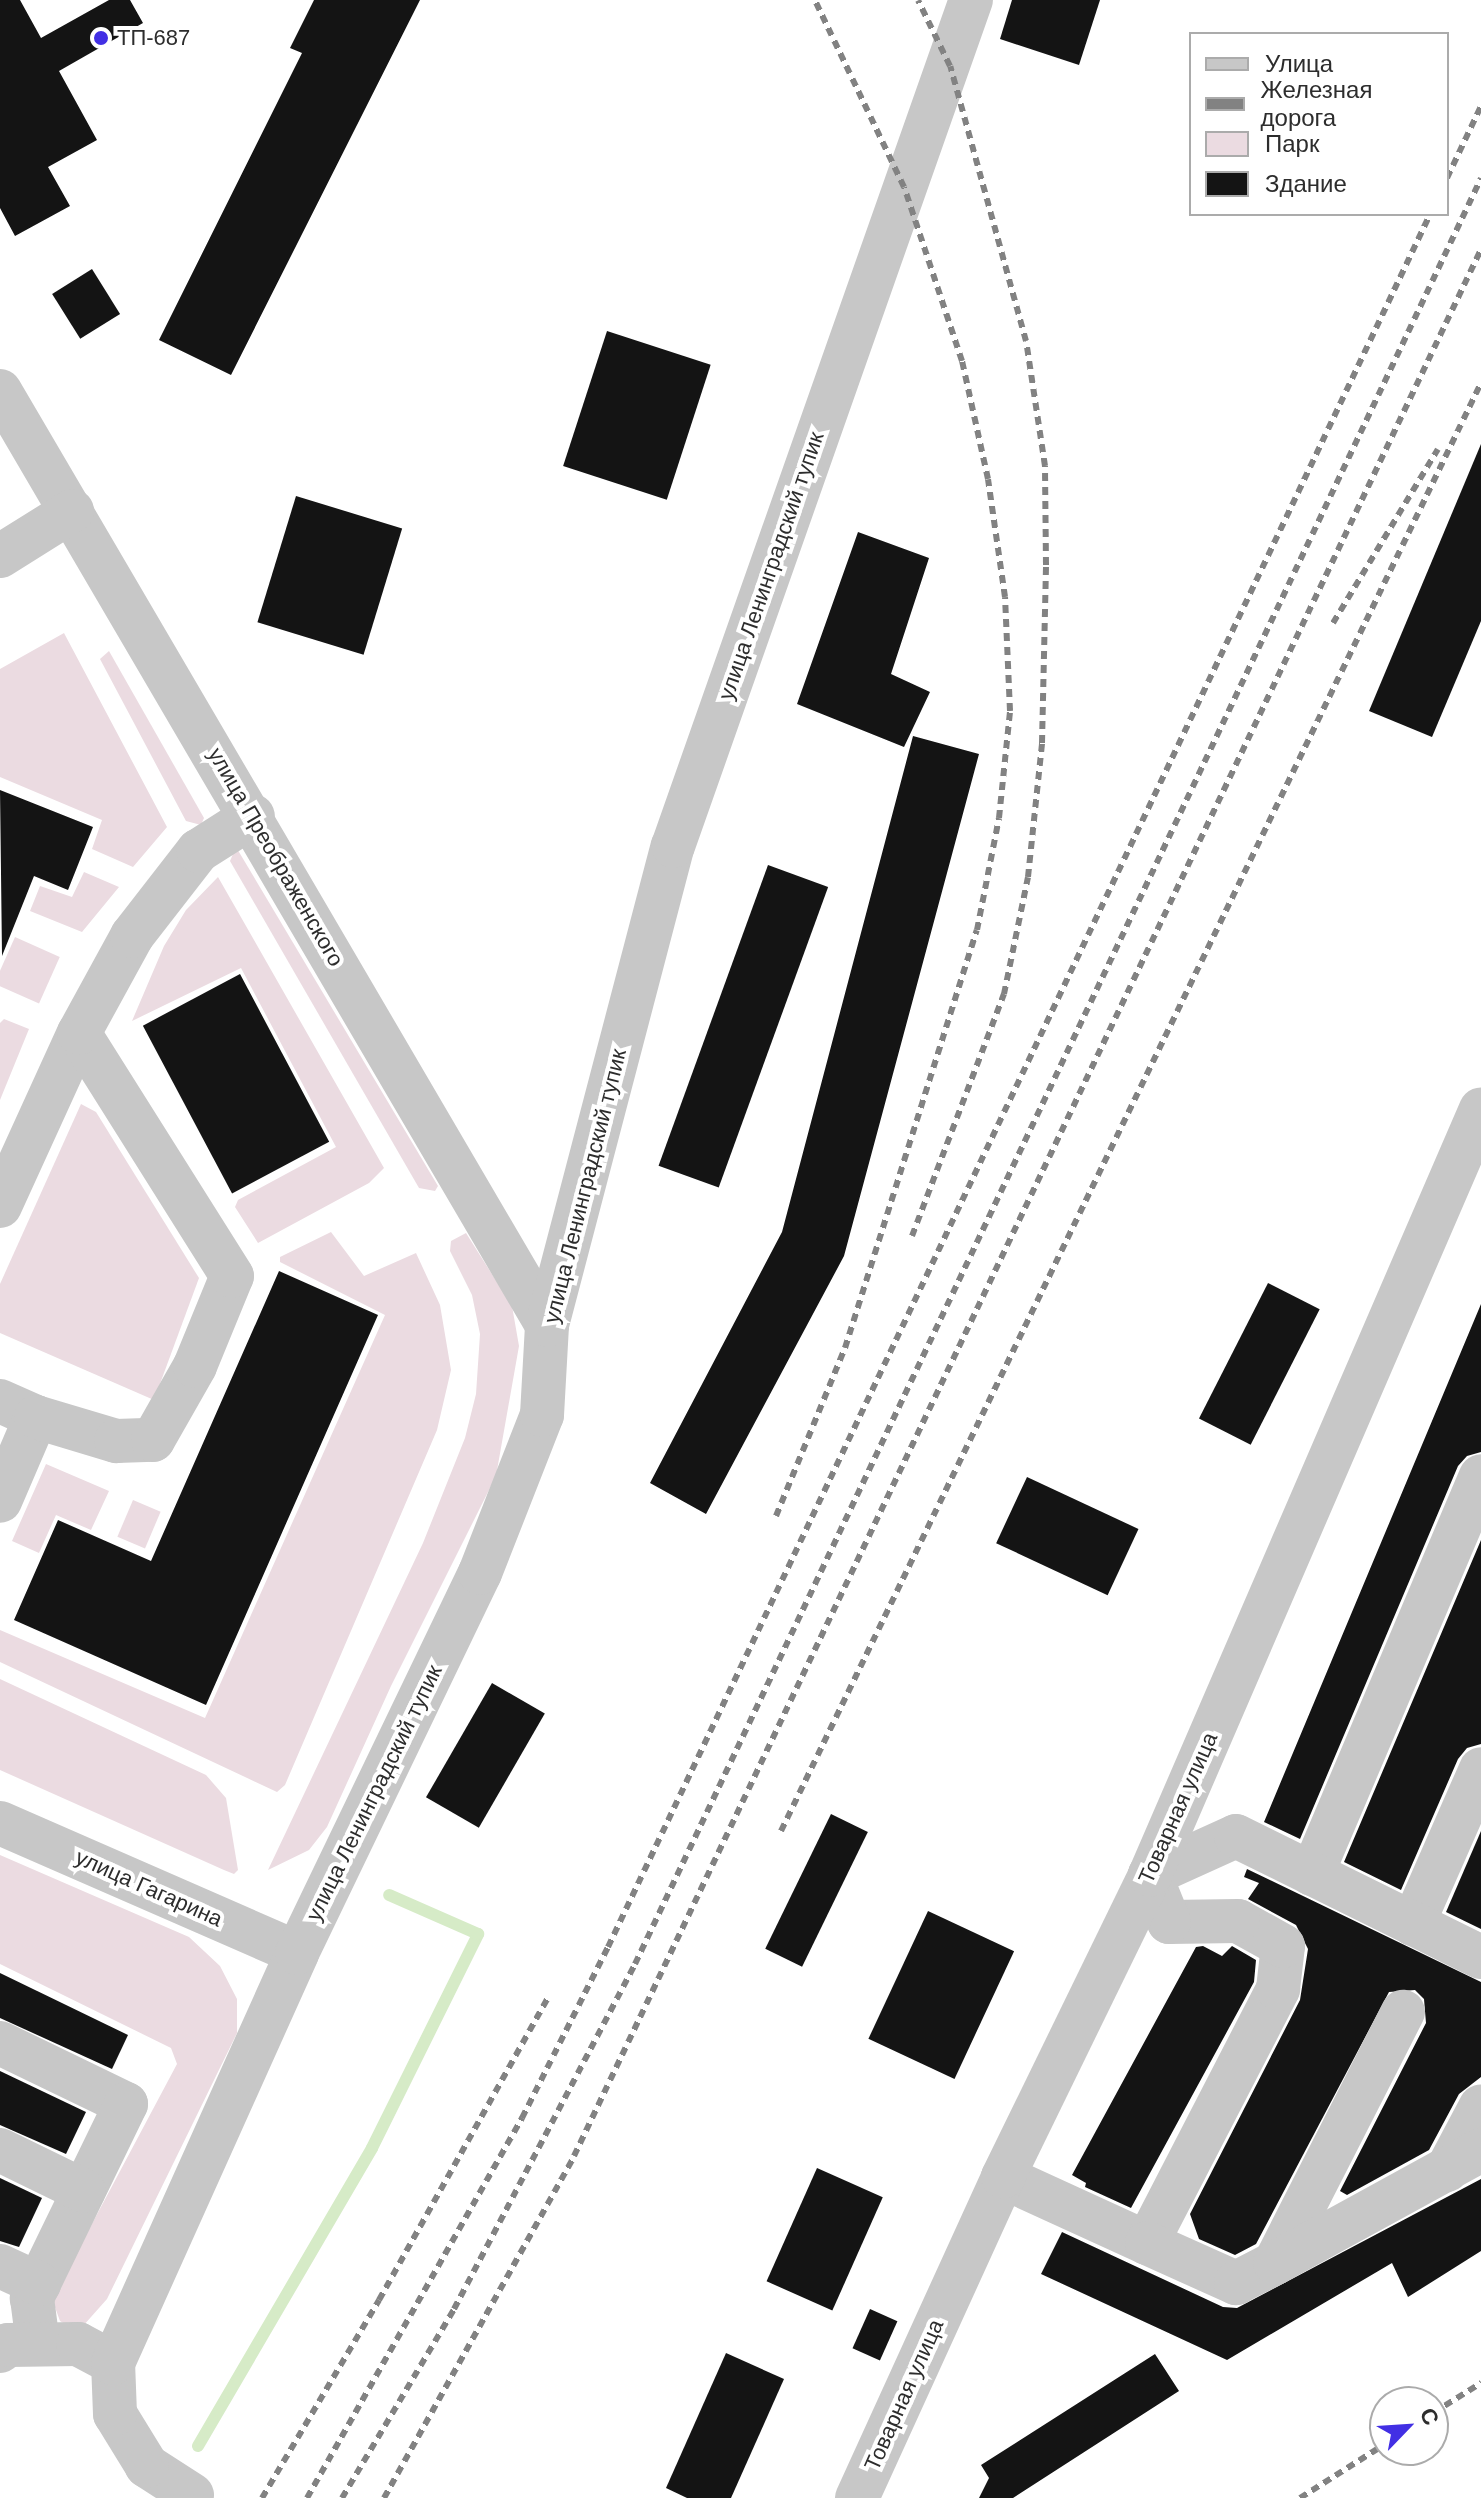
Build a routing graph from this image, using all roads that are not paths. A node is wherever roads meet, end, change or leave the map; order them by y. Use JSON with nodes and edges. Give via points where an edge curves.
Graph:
{"nodes":[{"id":1,"x":971,"y":0,"type":"edge"},
{"id":2,"x":0,"y":391,"type":"edge"},
{"id":3,"x":72,"y":511,"type":"junction"},
{"id":4,"x":0,"y":556,"type":"edge"},
{"id":5,"x":253,"y":816,"type":"junction"},
{"id":6,"x":79,"y":1033,"type":"junction"},
{"id":7,"x":1481,"y":1109,"type":"edge"},
{"id":8,"x":0,"y":1206,"type":"edge"},
{"id":9,"x":547,"y":1325,"type":"junction"},
{"id":10,"x":18,"y":1409,"type":"edge"},
{"id":11,"x":1481,"y":1476,"type":"edge"},
{"id":12,"x":0,"y":1501,"type":"edge"},
{"id":13,"x":1481,"y":1769,"type":"edge"},
{"id":14,"x":0,"y":1823,"type":"edge"},
{"id":15,"x":1312,"y":1874,"type":"junction"},
{"id":16,"x":1150,"y":1875,"type":"junction"},
{"id":17,"x":1413,"y":1924,"type":"junction"},
{"id":18,"x":297,"y":1953,"type":"junction"},
{"id":19,"x":1481,"y":1957,"type":"edge"},
{"id":20,"x":1403,"y":2012,"type":"dead end"},
{"id":21,"x":0,"y":2043,"type":"edge"},
{"id":22,"x":1481,"y":2106,"type":"edge"},
{"id":23,"x":0,"y":2150,"type":"edge"},
{"id":24,"x":1464,"y":2160,"type":"edge"},
{"id":25,"x":1003,"y":2177,"type":"junction"},
{"id":26,"x":84,"y":2191,"type":"junction"},
{"id":27,"x":1147,"y":2243,"type":"junction"},
{"id":28,"x":1275,"y":2263,"type":"junction"},
{"id":29,"x":19,"y":2275,"type":"edge"},
{"id":30,"x":19,"y":2348,"type":"edge"},
{"id":31,"x":113,"y":2363,"type":"junction"},
{"id":32,"x":139,"y":2482,"type":"edge"},
{"id":33,"x":192,"y":2495,"type":"dead end"},
{"id":34,"x":857,"y":2498,"type":"edge"}],
"edges":[{"from":1,"to":9,"type":"street","name":"улица Ленинградский тупик","via":[[673,846]]},
{"from":2,"to":3,"type":"street","name":"улица Преображенского"},
{"from":3,"to":4,"type":"street"},
{"from":3,"to":5,"type":"street","name":"улица Преображенского"},
{"from":5,"to":6,"type":"street","via":[[198,851],[132,936]]},
{"from":5,"to":9,"type":"street","name":"улица Преображенского"},
{"from":6,"to":8,"type":"street"},
{"from":6,"to":10,"type":"street","via":[[232,1276],[195,1366],[153,1440],[116,1441]]},
{"from":7,"to":16,"type":"street","name":"Товарная улица"},
{"from":9,"to":18,"type":"street","name":"улица Ленинградский тупик","via":[[542,1415],[491,1544]]},
{"from":10,"to":12,"type":"street"},
{"from":11,"to":15,"type":"street"},
{"from":13,"to":17,"type":"street"},
{"from":14,"to":18,"type":"street","name":"улица Гагарина"},
{"from":15,"to":16,"type":"street","via":[[1236,1836]]},
{"from":15,"to":17,"type":"street"},
{"from":16,"to":25,"type":"street","name":"Товарная улица"},
{"from":16,"to":27,"type":"street","via":[[1169,1922],[1238,1921],[1283,1946],[1278,1989]]},
{"from":17,"to":19,"type":"street"},
{"from":18,"to":31,"type":"street","name":"улица Ленинградский тупик"},
{"from":20,"to":28,"type":"street"},
{"from":21,"to":26,"type":"street","via":[[126,2104]]},
{"from":22,"to":24,"type":"street"},
{"from":23,"to":26,"type":"street"},
{"from":24,"to":28,"type":"street"},
{"from":25,"to":27,"type":"street"},
{"from":25,"to":34,"type":"street","name":"Товарная улица"},
{"from":26,"to":29,"type":"street"},
{"from":27,"to":28,"type":"street","via":[[1236,2283]]},
{"from":29,"to":30,"type":"street","via":[[32,2298]]},
{"from":30,"to":31,"type":"street","via":[[78,2344]]},
{"from":31,"to":32,"type":"street","name":"улица Ленинградский тупик","via":[[115,2414]]},
{"from":32,"to":33,"type":"street","name":"улица Ленинградский тупик"}]}
